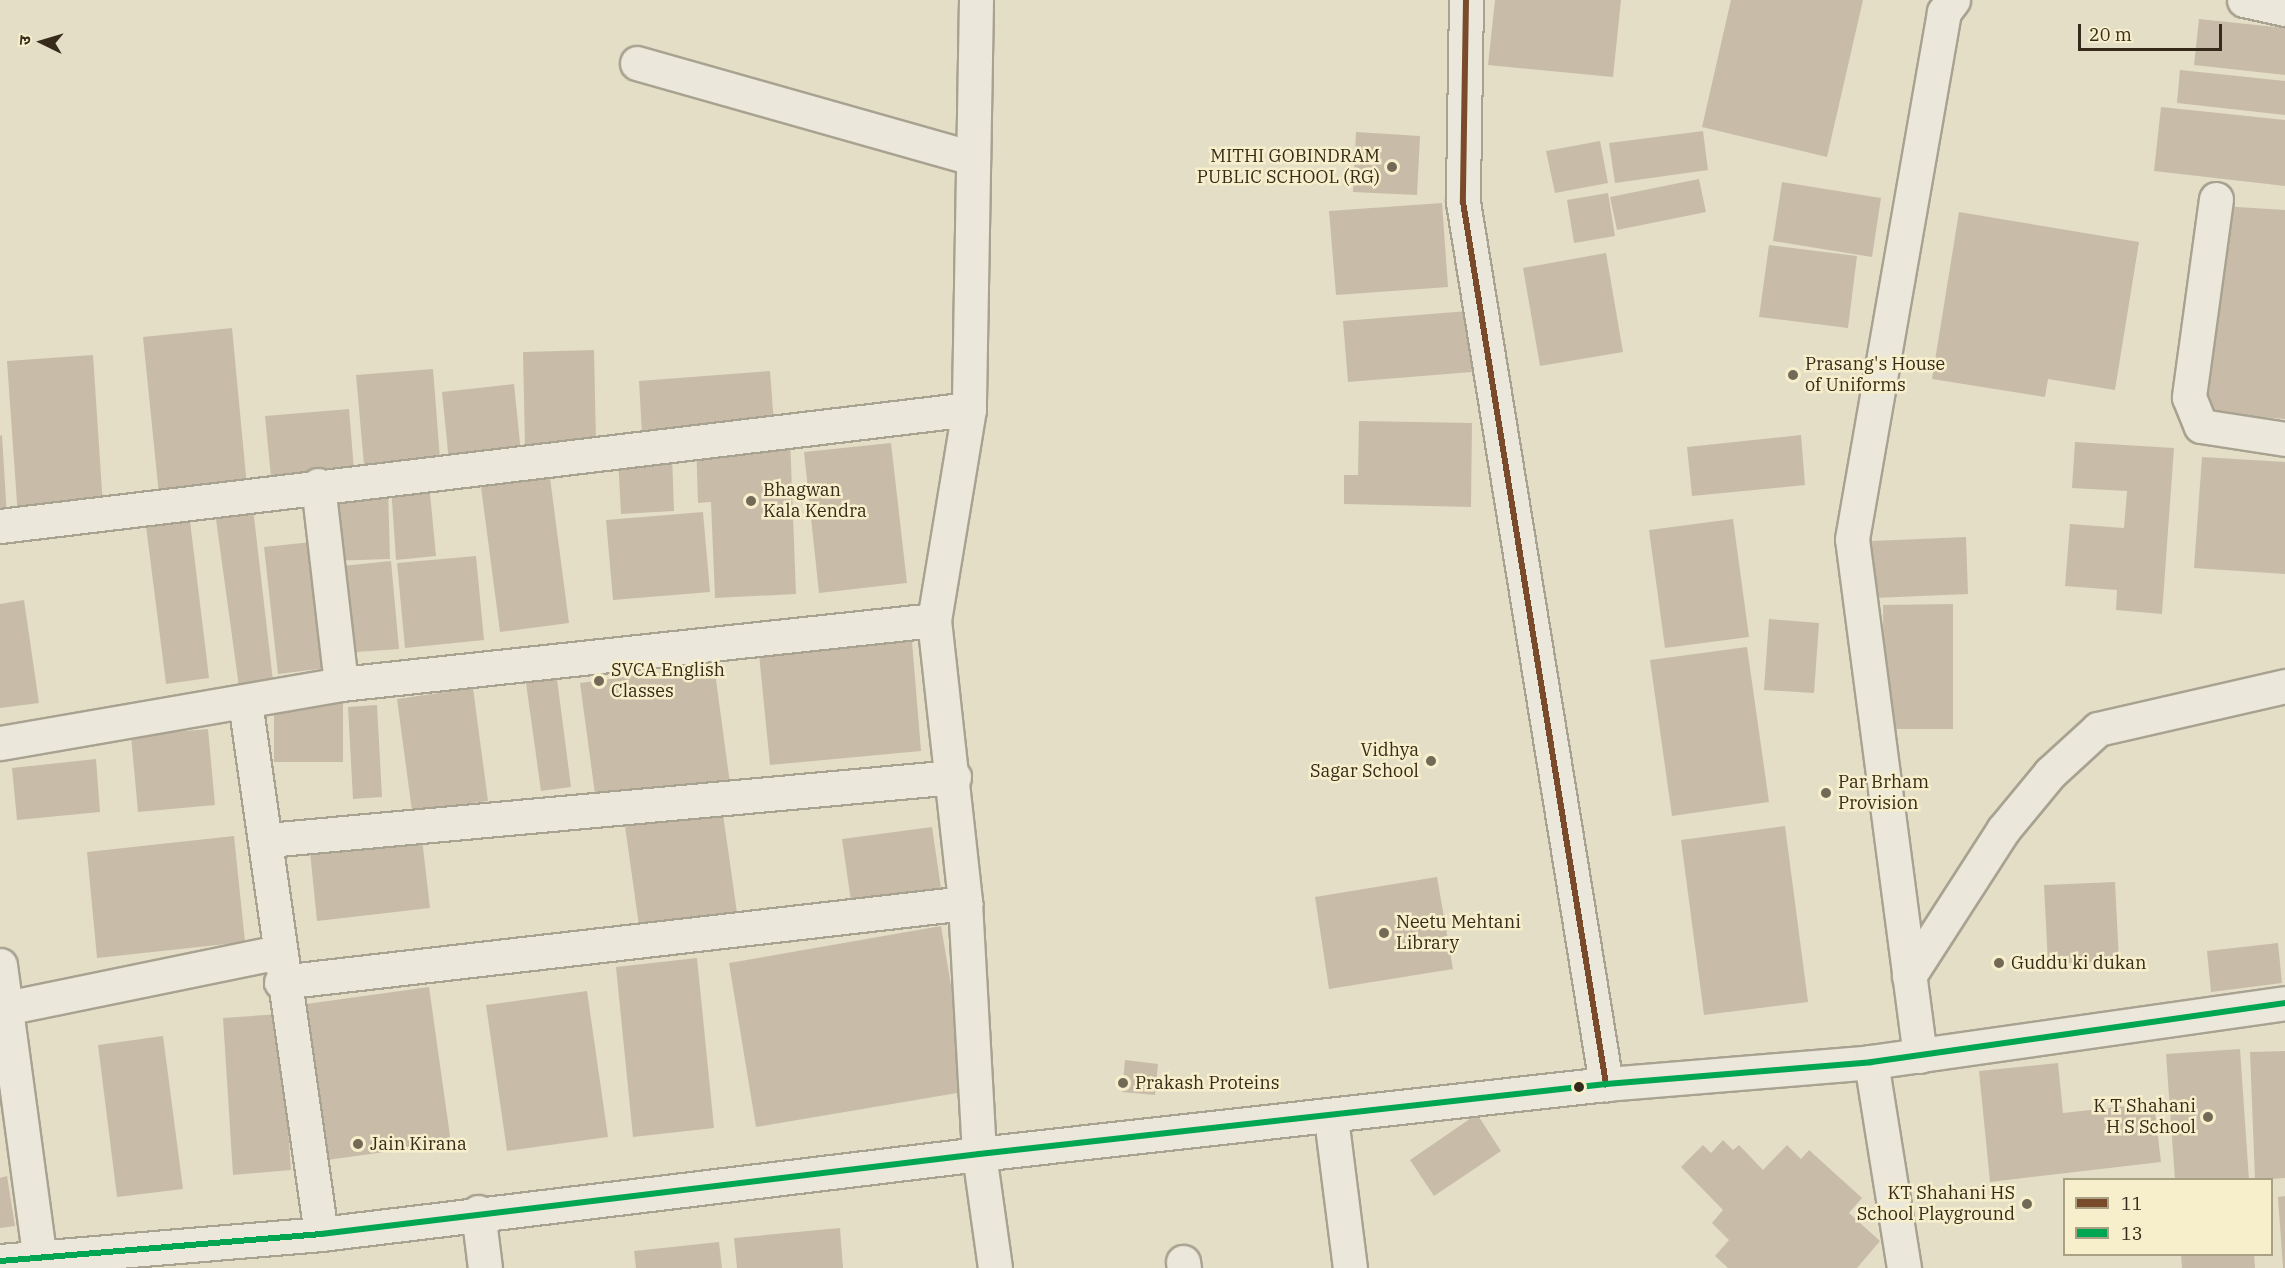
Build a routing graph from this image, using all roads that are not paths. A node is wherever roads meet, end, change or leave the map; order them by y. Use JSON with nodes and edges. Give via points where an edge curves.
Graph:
{"nodes":[{"id":1,"x":976,"y":0,"type":"edge"},
{"id":2,"x":1466,"y":0,"type":"edge"},
{"id":3,"x":1953,"y":0,"type":"edge"},
{"id":4,"x":2244,"y":0,"type":"edge"},
{"id":5,"x":2285,"y":9,"type":"edge"},
{"id":6,"x":637,"y":63,"type":"dead end"},
{"id":7,"x":973,"y":158,"type":"junction"},
{"id":8,"x":2216,"y":200,"type":"dead end"},
{"id":9,"x":969,"y":409,"type":"junction"},
{"id":10,"x":2285,"y":439,"type":"edge"},
{"id":11,"x":318,"y":485,"type":"junction"},
{"id":12,"x":0,"y":526,"type":"edge"},
{"id":13,"x":934,"y":620,"type":"junction"},
{"id":14,"x":341,"y":684,"type":"junction"},
{"id":15,"x":2285,"y":686,"type":"edge"},
{"id":16,"x":244,"y":702,"type":"junction"},
{"id":17,"x":0,"y":743,"type":"edge"},
{"id":18,"x":954,"y":777,"type":"junction"},
{"id":19,"x":268,"y":840,"type":"junction"},
{"id":20,"x":965,"y":903,"type":"junction"},
{"id":21,"x":0,"y":966,"type":"edge"},
{"id":22,"x":279,"y":967,"type":"junction"},
{"id":23,"x":1908,"y":976,"type":"junction"},
{"id":24,"x":2285,"y":1003,"type":"edge"},
{"id":25,"x":6,"y":1008,"type":"junction"},
{"id":26,"x":1920,"y":1056,"type":"junction"},
{"id":27,"x":1870,"y":1062,"type":"junction"},
{"id":28,"x":1606,"y":1084,"type":"junction"},
{"id":29,"x":1331,"y":1118,"type":"junction"},
{"id":30,"x":979,"y":1154,"type":"junction"},
{"id":31,"x":478,"y":1212,"type":"junction"},
{"id":32,"x":321,"y":1234,"type":"junction"},
{"id":33,"x":39,"y":1254,"type":"junction"},
{"id":34,"x":0,"y":1261,"type":"edge"},
{"id":35,"x":484,"y":1268,"type":"edge"},
{"id":36,"x":995,"y":1268,"type":"edge"},
{"id":37,"x":1350,"y":1268,"type":"edge"},
{"id":38,"x":1904,"y":1268,"type":"edge"}],
"edges":[{"from":1,"to":7,"type":"street"},
{"from":2,"to":28,"type":"street","via":[[1463,202]]},
{"from":3,"to":23,"type":"street","via":[[1944,12],[1852,539]]},
{"from":4,"to":5,"type":"street"},
{"from":6,"to":7,"type":"street"},
{"from":7,"to":9,"type":"street"},
{"from":8,"to":10,"type":"street","via":[[2189,397],[2201,426]]},
{"from":9,"to":11,"type":"street"},
{"from":9,"to":13,"type":"street"},
{"from":11,"to":12,"type":"street"},
{"from":11,"to":14,"type":"street"},
{"from":13,"to":14,"type":"street"},
{"from":13,"to":18,"type":"street"},
{"from":14,"to":16,"type":"street"},
{"from":15,"to":23,"type":"street","via":[[2098,729],[2050,773],[2003,830]]},
{"from":16,"to":17,"type":"street"},
{"from":16,"to":19,"type":"street"},
{"from":18,"to":19,"type":"street"},
{"from":18,"to":20,"type":"street"},
{"from":19,"to":22,"type":"street"},
{"from":20,"to":22,"type":"street"},
{"from":20,"to":30,"type":"street"},
{"from":21,"to":25,"type":"street"},
{"from":22,"to":25,"type":"street"},
{"from":22,"to":32,"type":"street"},
{"from":23,"to":26,"type":"street"},
{"from":24,"to":26,"type":"street"},
{"from":25,"to":33,"type":"street"},
{"from":26,"to":27,"type":"street"},
{"from":27,"to":28,"type":"street"},
{"from":27,"to":38,"type":"street"},
{"from":28,"to":29,"type":"street"},
{"from":29,"to":30,"type":"street"},
{"from":29,"to":37,"type":"street"},
{"from":30,"to":31,"type":"street"},
{"from":30,"to":36,"type":"street"},
{"from":31,"to":32,"type":"street"},
{"from":31,"to":35,"type":"street"},
{"from":32,"to":33,"type":"street"},
{"from":33,"to":34,"type":"street"}]}
